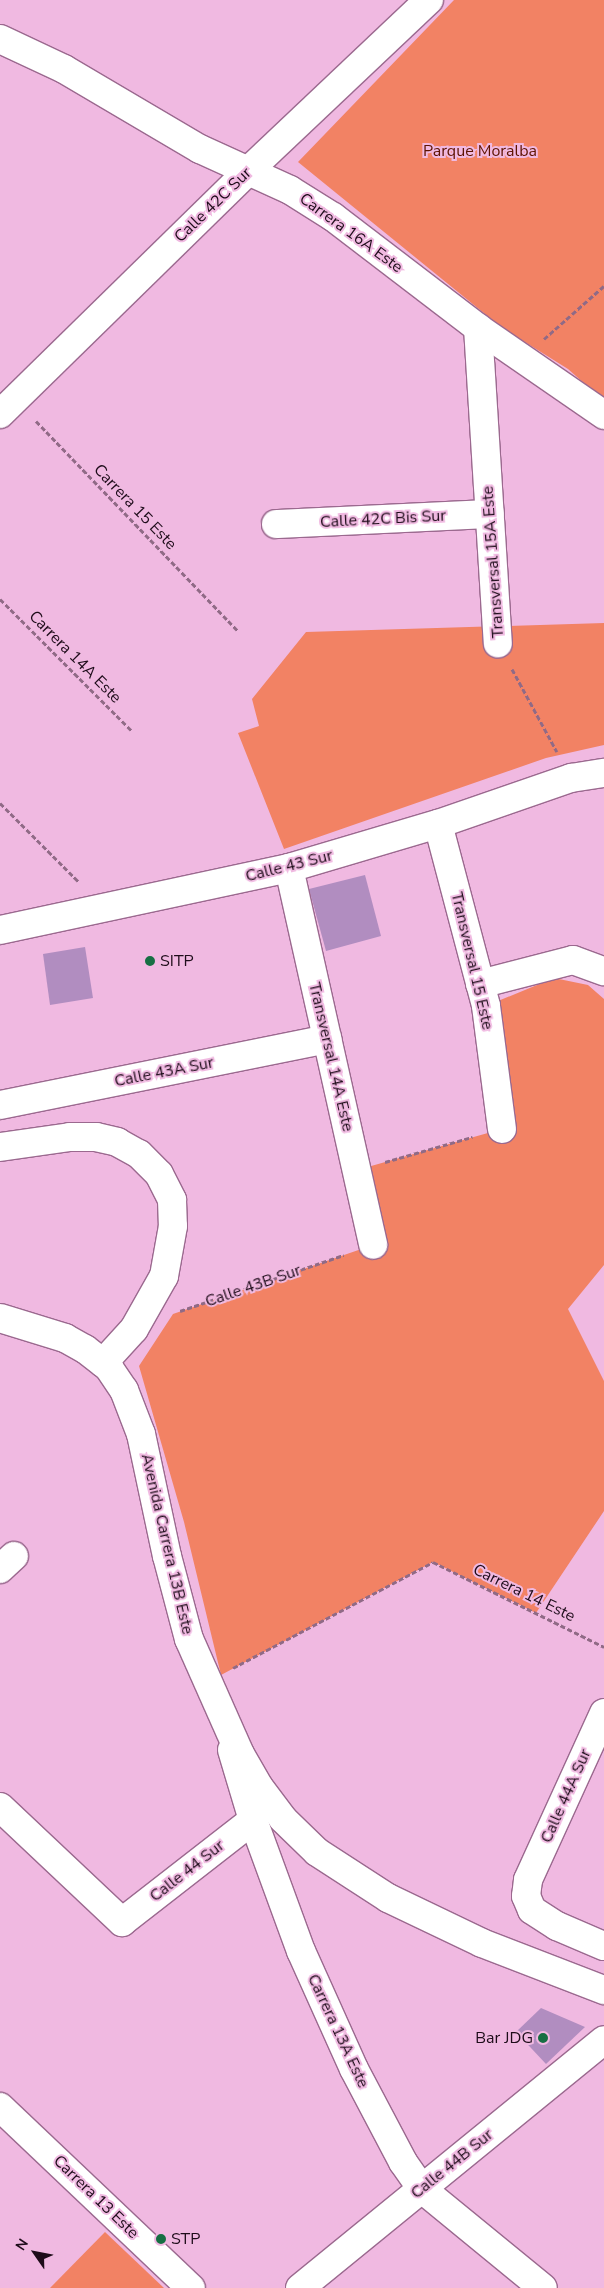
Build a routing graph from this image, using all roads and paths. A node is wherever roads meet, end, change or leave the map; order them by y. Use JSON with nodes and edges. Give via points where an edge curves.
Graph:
{"nodes":[{"id":1,"x":429,"y":0,"type":"edge"},
{"id":2,"x":0,"y":39,"type":"edge"},
{"id":3,"x":248,"y":171,"type":"junction"},
{"id":4,"x":604,"y":286,"type":"edge"},
{"id":5,"x":478,"y":328,"type":"junction"},
{"id":6,"x":523,"y":359,"type":"junction"},
{"id":7,"x":7,"y":407,"type":"edge"},
{"id":8,"x":604,"y":415,"type":"edge"},
{"id":9,"x":490,"y":514,"type":"junction"},
{"id":10,"x":276,"y":524,"type":"dead end"},
{"id":11,"x":0,"y":599,"type":"edge"},
{"id":12,"x":238,"y":631,"type":"dead end"},
{"id":13,"x":498,"y":643,"type":"joint"},
{"id":14,"x":132,"y":732,"type":"dead end"},
{"id":15,"x":604,"y":773,"type":"edge"},
{"id":16,"x":571,"y":778,"type":"junction"},
{"id":17,"x":0,"y":803,"type":"edge"},
{"id":18,"x":438,"y":824,"type":"junction"},
{"id":19,"x":289,"y":868,"type":"junction"},
{"id":20,"x":104,"y":908,"type":"junction"},
{"id":21,"x":0,"y":930,"type":"edge"},
{"id":22,"x":604,"y":971,"type":"edge"},
{"id":23,"x":480,"y":984,"type":"junction"},
{"id":24,"x":327,"y":1039,"type":"junction"},
{"id":25,"x":0,"y":1105,"type":"edge"},
{"id":26,"x":502,"y":1129,"type":"joint"},
{"id":27,"x":0,"y":1147,"type":"edge"},
{"id":28,"x":357,"y":1170,"type":"junction"},
{"id":29,"x":373,"y":1245,"type":"joint"},
{"id":30,"x":0,"y":1318,"type":"edge"},
{"id":31,"x":134,"y":1329,"type":"junction"},
{"id":32,"x":103,"y":1363,"type":"junction"},
{"id":33,"x":604,"y":1647,"type":"edge"},
{"id":34,"x":206,"y":1683,"type":"junction"},
{"id":35,"x":604,"y":1713,"type":"edge"},
{"id":36,"x":222,"y":1716,"type":"junction"},
{"id":37,"x":0,"y":1807,"type":"edge"},
{"id":38,"x":253,"y":1820,"type":"junction"},
{"id":39,"x":604,"y":1946,"type":"edge"},
{"id":40,"x":604,"y":1990,"type":"edge"},
{"id":41,"x":604,"y":2040,"type":"edge"},
{"id":42,"x":0,"y":2107,"type":"edge"},
{"id":43,"x":422,"y":2189,"type":"junction"},
{"id":44,"x":191,"y":2288,"type":"edge"},
{"id":45,"x":300,"y":2288,"type":"edge"},
{"id":46,"x":543,"y":2288,"type":"edge"}],
"edges":[{"from":1,"to":3,"type":"street","name":"Calle 42C Sur"},
{"from":2,"to":3,"type":"street","name":"Carrera 16A Este","via":[[64,69],[200,149]]},
{"from":3,"to":5,"type":"street","name":"Carrera 16A Este","via":[[290,190],[333,217]]},
{"from":3,"to":7,"type":"street","name":"Calle 42C Sur"},
{"from":4,"to":6,"type":"path"},
{"from":5,"to":6,"type":"street","name":"Carrera 16A Este"},
{"from":5,"to":9,"type":"street","name":"Transversal 15A Este"},
{"from":6,"to":8,"type":"street","name":"Carrera 16A Este"},
{"from":7,"to":12,"type":"path","name":"Carrera 15 Este"},
{"from":9,"to":10,"type":"street","name":"Calle 42C Bis Sur"},
{"from":9,"to":13,"type":"street","name":"Transversal 15A Este"},
{"from":11,"to":14,"type":"path","name":"Carrera 14A Este"},
{"from":13,"to":16,"type":"path","name":"Transversal 15A Este"},
{"from":15,"to":16,"type":"street","name":"Calle 43 Sur"},
{"from":16,"to":18,"type":"street","name":"Calle 43 Sur"},
{"from":17,"to":20,"type":"path"},
{"from":18,"to":19,"type":"street","name":"Calle 43 Sur"},
{"from":18,"to":23,"type":"street","name":"Transversal 15 Este"},
{"from":19,"to":20,"type":"street","name":"Calle 43 Sur"},
{"from":19,"to":24,"type":"street","name":"Transversal 14A Este"},
{"from":20,"to":21,"type":"street","name":"Calle 43 Sur"},
{"from":22,"to":23,"type":"street","via":[[573,960]]},
{"from":23,"to":26,"type":"street","name":"Transversal 15 Este","via":[[486,1006]]},
{"from":24,"to":25,"type":"street","name":"Calle 43A Sur"},
{"from":24,"to":28,"type":"street","name":"Transversal 14A Este"},
{"from":26,"to":28,"type":"path"},
{"from":27,"to":31,"type":"street","via":[[96,1137],[116,1142],[139,1154],[159,1174],[172,1200],[170,1251],[164,1276]]},
{"from":28,"to":29,"type":"street","name":"Transversal 14A Este"},
{"from":29,"to":31,"type":"path","name":"Calle 43B Sur"},
{"from":30,"to":32,"type":"street","name":"Avenida Carrera 13B Este","via":[[65,1338]]},
{"from":31,"to":32,"type":"street"},
{"from":32,"to":34,"type":"street","name":"Avenida Carrera 13B Este","via":[[124,1390],[141,1434],[175,1588],[189,1639]]},
{"from":33,"to":34,"type":"path","name":"Carrera 14 Este","via":[[433,1562]]},
{"from":34,"to":36,"type":"street","name":"Avenida Carrera 13B Este"},
{"from":35,"to":39,"type":"street","name":"Calle 44A Sur","via":[[528,1880],[526,1896],[532,1910],[557,1926]]},
{"from":36,"to":38,"type":"street","name":"Carrera 13A Este"},
{"from":36,"to":40,"type":"street","name":"Avenida Carrera 13B Este","via":[[259,1787],[283,1820],[317,1852],[350,1876],[432,1921]]},
{"from":37,"to":38,"type":"street","name":"Calle 44 Sur","via":[[122,1922]]},
{"from":38,"to":43,"type":"street","name":"Carrera 13A Este","via":[[301,1951],[354,2069],[390,2139]]},
{"from":41,"to":43,"type":"street","name":"Calle 44B Sur"},
{"from":42,"to":44,"type":"street","name":"Carrera 13 Este"},
{"from":43,"to":45,"type":"street","name":"Calle 44B Sur"},
{"from":43,"to":46,"type":"street","name":"Carrera 13A Este"}]}
